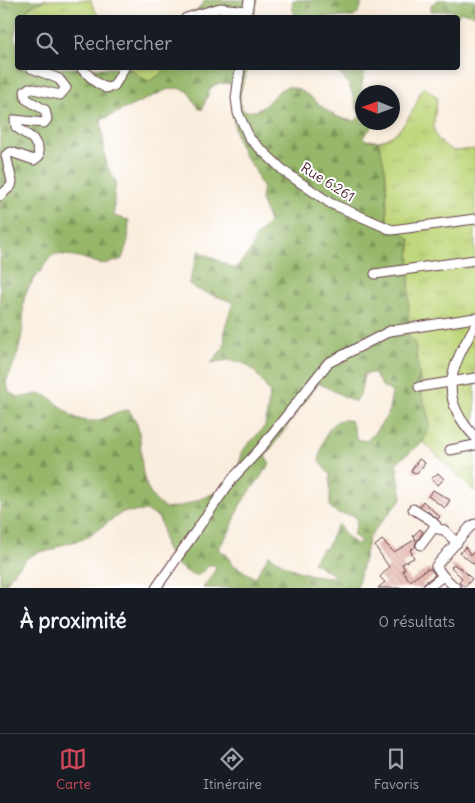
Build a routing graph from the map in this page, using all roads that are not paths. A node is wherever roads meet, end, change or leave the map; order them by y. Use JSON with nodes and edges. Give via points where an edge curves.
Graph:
{"nodes":[{"id":1,"x":249,"y":0,"type":"edge"},
{"id":2,"x":246,"y":14,"type":"edge"},
{"id":3,"x":196,"y":15,"type":"edge"},
{"id":4,"x":36,"y":70,"type":"edge"},
{"id":5,"x":82,"y":70,"type":"edge"},
{"id":6,"x":123,"y":70,"type":"edge"},
{"id":7,"x":240,"y":70,"type":"edge"},
{"id":8,"x":0,"y":196,"type":"edge"},
{"id":9,"x":475,"y":219,"type":"edge"},
{"id":10,"x":475,"y":260,"type":"edge"},
{"id":11,"x":375,"y":274,"type":"dead end"},
{"id":12,"x":475,"y":318,"type":"edge"},
{"id":13,"x":475,"y":326,"type":"edge"},
{"id":14,"x":475,"y":378,"type":"edge"},
{"id":15,"x":450,"y":383,"type":"junction"},
{"id":16,"x":419,"y":387,"type":"dead end"},
{"id":17,"x":475,"y":437,"type":"edge"},
{"id":18,"x":475,"y":445,"type":"edge"},
{"id":19,"x":450,"y":450,"type":"dead end"},
{"id":20,"x":413,"y":509,"type":"dead end"},
{"id":21,"x":475,"y":524,"type":"edge"},
{"id":22,"x":436,"y":525,"type":"junction"},
{"id":23,"x":457,"y":543,"type":"junction"},
{"id":24,"x":422,"y":545,"type":"dead end"},
{"id":25,"x":442,"y":576,"type":"junction"},
{"id":26,"x":156,"y":588,"type":"edge"},
{"id":27,"x":428,"y":588,"type":"edge"},
{"id":28,"x":456,"y":588,"type":"edge"}],
"edges":[{"from":1,"to":2,"type":"street"},
{"from":2,"to":3,"type":"street","via":[[220,8]]},
{"from":4,"to":8,"type":"street","via":[[59,79],[66,88],[60,95],[28,88],[25,91],[26,99],[45,110],[48,119],[44,123],[15,120],[16,127],[36,144],[38,156],[30,160],[8,153],[6,157],[12,182]]},
{"from":5,"to":6,"type":"street","via":[[106,88],[114,86]]},
{"from":7,"to":9,"type":"street","name":"Rue 6.261","via":[[236,98],[238,113],[250,139],[285,172],[330,203],[392,230]]},
{"from":10,"to":11,"type":"street"},
{"from":12,"to":26,"type":"street","via":[[390,331],[328,363],[233,478]]},
{"from":13,"to":15,"type":"street","via":[[456,362]]},
{"from":14,"to":15,"type":"street"},
{"from":15,"to":16,"type":"street"},
{"from":15,"to":17,"type":"street","via":[[452,403]]},
{"from":18,"to":19,"type":"street"},
{"from":20,"to":22,"type":"street"},
{"from":21,"to":23,"type":"street"},
{"from":22,"to":23,"type":"street"},
{"from":22,"to":24,"type":"street"},
{"from":23,"to":25,"type":"street","via":[[436,566]]},
{"from":25,"to":27,"type":"street"},
{"from":25,"to":28,"type":"street"}]}
